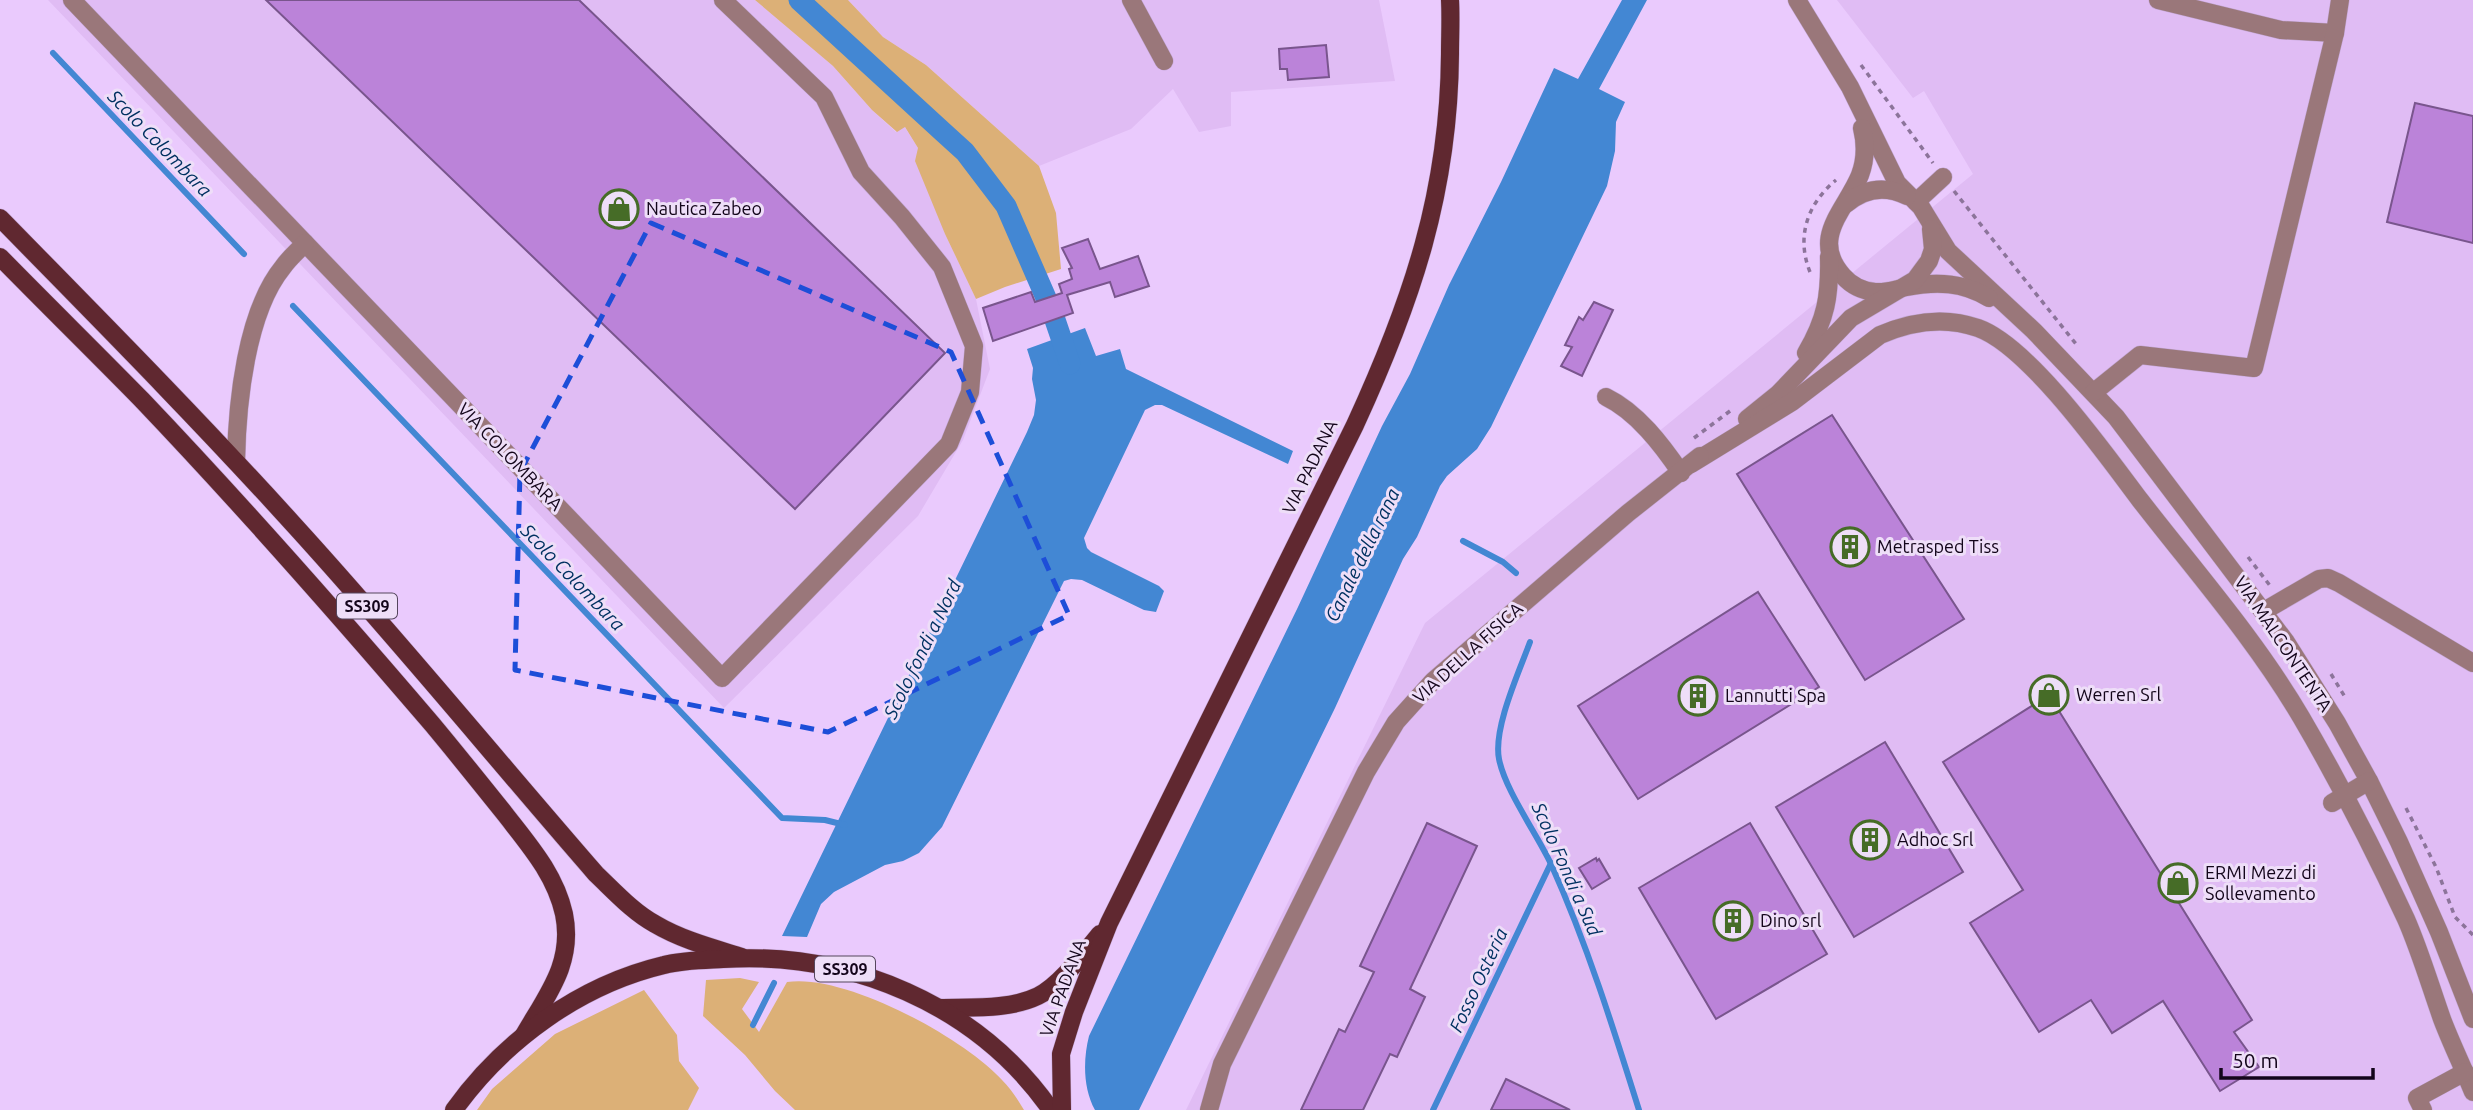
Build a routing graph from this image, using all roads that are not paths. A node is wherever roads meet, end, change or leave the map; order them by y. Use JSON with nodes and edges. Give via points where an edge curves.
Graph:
{"nodes":[{"id":1,"x":72,"y":0,"type":"edge"},
{"id":2,"x":723,"y":0,"type":"edge"},
{"id":3,"x":1131,"y":0,"type":"edge"},
{"id":4,"x":1450,"y":0,"type":"edge"},
{"id":5,"x":1797,"y":0,"type":"edge"},
{"id":6,"x":2158,"y":0,"type":"edge"},
{"id":7,"x":2340,"y":0,"type":"edge"},
{"id":8,"x":2335,"y":33,"type":"junction"},
{"id":9,"x":1164,"y":61,"type":"dead end"},
{"id":10,"x":1850,"y":87,"type":"junction"},
{"id":11,"x":1943,"y":177,"type":"dead end"},
{"id":12,"x":1912,"y":199,"type":"junction"},
{"id":13,"x":1838,"y":211,"type":"junction"},
{"id":14,"x":0,"y":218,"type":"edge"},
{"id":15,"x":1930,"y":222,"type":"junction"},
{"id":16,"x":306,"y":243,"type":"junction"},
{"id":17,"x":1829,"y":248,"type":"junction"},
{"id":18,"x":0,"y":257,"type":"edge"},
{"id":19,"x":1904,"y":288,"type":"junction"},
{"id":20,"x":2019,"y":316,"type":"junction"},
{"id":21,"x":2094,"y":392,"type":"junction"},
{"id":22,"x":1778,"y":394,"type":"junction"},
{"id":23,"x":1606,"y":397,"type":"dead end"},
{"id":24,"x":236,"y":461,"type":"junction"},
{"id":25,"x":1686,"y":469,"type":"junction"},
{"id":26,"x":2264,"y":611,"type":"junction"},
{"id":27,"x":2473,"y":663,"type":"edge"},
{"id":28,"x":2369,"y":781,"type":"junction"},
{"id":29,"x":2338,"y":799,"type":"junction"},
{"id":30,"x":1110,"y":923,"type":"junction"},
{"id":31,"x":742,"y":957,"type":"junction"},
{"id":32,"x":940,"y":1008,"type":"junction"},
{"id":33,"x":2473,"y":1018,"type":"edge"},
{"id":34,"x":524,"y":1035,"type":"junction"},
{"id":35,"x":2465,"y":1072,"type":"junction"},
{"id":36,"x":2473,"y":1092,"type":"edge"},
{"id":37,"x":454,"y":1110,"type":"edge"},
{"id":38,"x":1051,"y":1110,"type":"edge"},
{"id":39,"x":1062,"y":1110,"type":"edge"},
{"id":40,"x":1209,"y":1110,"type":"edge"},
{"id":41,"x":2423,"y":1110,"type":"edge"}],
"edges":[{"from":1,"to":16,"type":"street","name":"VIA COLOMBARA"},
{"from":2,"to":16,"type":"street","name":"VIA COLOMBARA","via":[[824,97],[861,172],[942,267],[974,346],[970,391],[949,444],[722,678]]},
{"from":3,"to":9,"type":"street"},
{"from":4,"to":30,"type":"main road","name":"VIA PADANA","via":[[1448,112],[1440,178],[1423,254],[1401,316],[1355,425]]},
{"from":5,"to":10,"type":"street","name":"VIA MALCONTENTA"},
{"from":6,"to":8,"type":"street","via":[[2281,30]]},
{"from":7,"to":8,"type":"street"},
{"from":8,"to":21,"type":"street","via":[[2254,368],[2140,355]]},
{"from":10,"to":12,"type":"street","name":"VIA MALCONTENTA","via":[[1890,170]]},
{"from":10,"to":13,"type":"street","name":"VIA MALCONTENTA","via":[[1866,146],[1859,176]]},
{"from":11,"to":12,"type":"street"},
{"from":12,"to":13,"type":"street","via":[[1889,189],[1870,190]]},
{"from":12,"to":15,"type":"street","name":"VIA MALCONTENTA"},
{"from":13,"to":17,"type":"street","name":"VIA MALCONTENTA"},
{"from":14,"to":24,"type":"main road","number":"SS309"},
{"from":15,"to":19,"type":"street","via":[[1929,261]]},
{"from":15,"to":20,"type":"street","name":"VIA MALCONTENTA","via":[[1959,264]]},
{"from":16,"to":24,"type":"street","via":[[281,268],[253,334],[241,381]]},
{"from":17,"to":19,"type":"street","name":"VIA MALCONTENTA","via":[[1840,273],[1856,286],[1878,292]]},
{"from":17,"to":22,"type":"street","name":"VIA DELLA FISICA","via":[[1830,285],[1824,318],[1807,353]]},
{"from":18,"to":34,"type":"main road","number":"SS309","via":[[260,529],[452,747],[539,857],[564,914],[565,953],[562,969]]},
{"from":19,"to":20,"type":"street","name":"VIA MALCONTENTA","via":[[1949,283],[1980,293]]},
{"from":19,"to":22,"type":"street","name":"VIA DELLA FISICA","via":[[1851,318]]},
{"from":20,"to":21,"type":"street","name":"VIA MALCONTENTA"},
{"from":21,"to":26,"type":"street","name":"VIA MALCONTENTA"},
{"from":22,"to":25,"type":"street","name":"VIA DELLA FISICA"},
{"from":23,"to":25,"type":"street","via":[[1624,406]]},
{"from":24,"to":31,"type":"main road","number":"SS309","via":[[391,633],[597,874],[652,923],[678,937]]},
{"from":25,"to":29,"type":"street","via":[[1792,402],[1880,335],[1932,320],[1980,329],[2013,351],[2050,387],[2225,606],[2300,715]]},
{"from":25,"to":40,"type":"street","name":"VIA DELLA FISICA","via":[[1628,513],[1433,681],[1396,722],[1366,772],[1222,1064]]},
{"from":26,"to":27,"type":"street","via":[[2328,578]]},
{"from":26,"to":28,"type":"street","name":"VIA MALCONTENTA"},
{"from":28,"to":29,"type":"street"},
{"from":28,"to":33,"type":"street","name":"VIA MALCONTENTA","via":[[2429,909]]},
{"from":29,"to":35,"type":"street","via":[[2406,920]]},
{"from":30,"to":32,"type":"main road","name":"VIA PADANA","via":[[1039,996],[1004,1005]]},
{"from":30,"to":39,"type":"main road","name":"VIA PADANA","via":[[1061,1054]]},
{"from":31,"to":32,"type":"main road","number":"SS309","via":[[851,971],[904,989]]},
{"from":31,"to":34,"type":"main road","number":"SS309","via":[[688,961],[631,975],[566,1006]]},
{"from":32,"to":38,"type":"main road","number":"SS309","via":[[997,1049]]},
{"from":34,"to":37,"type":"main road","number":"SS309"},
{"from":35,"to":36,"type":"street"},
{"from":35,"to":41,"type":"street","via":[[2417,1098]]}]}
